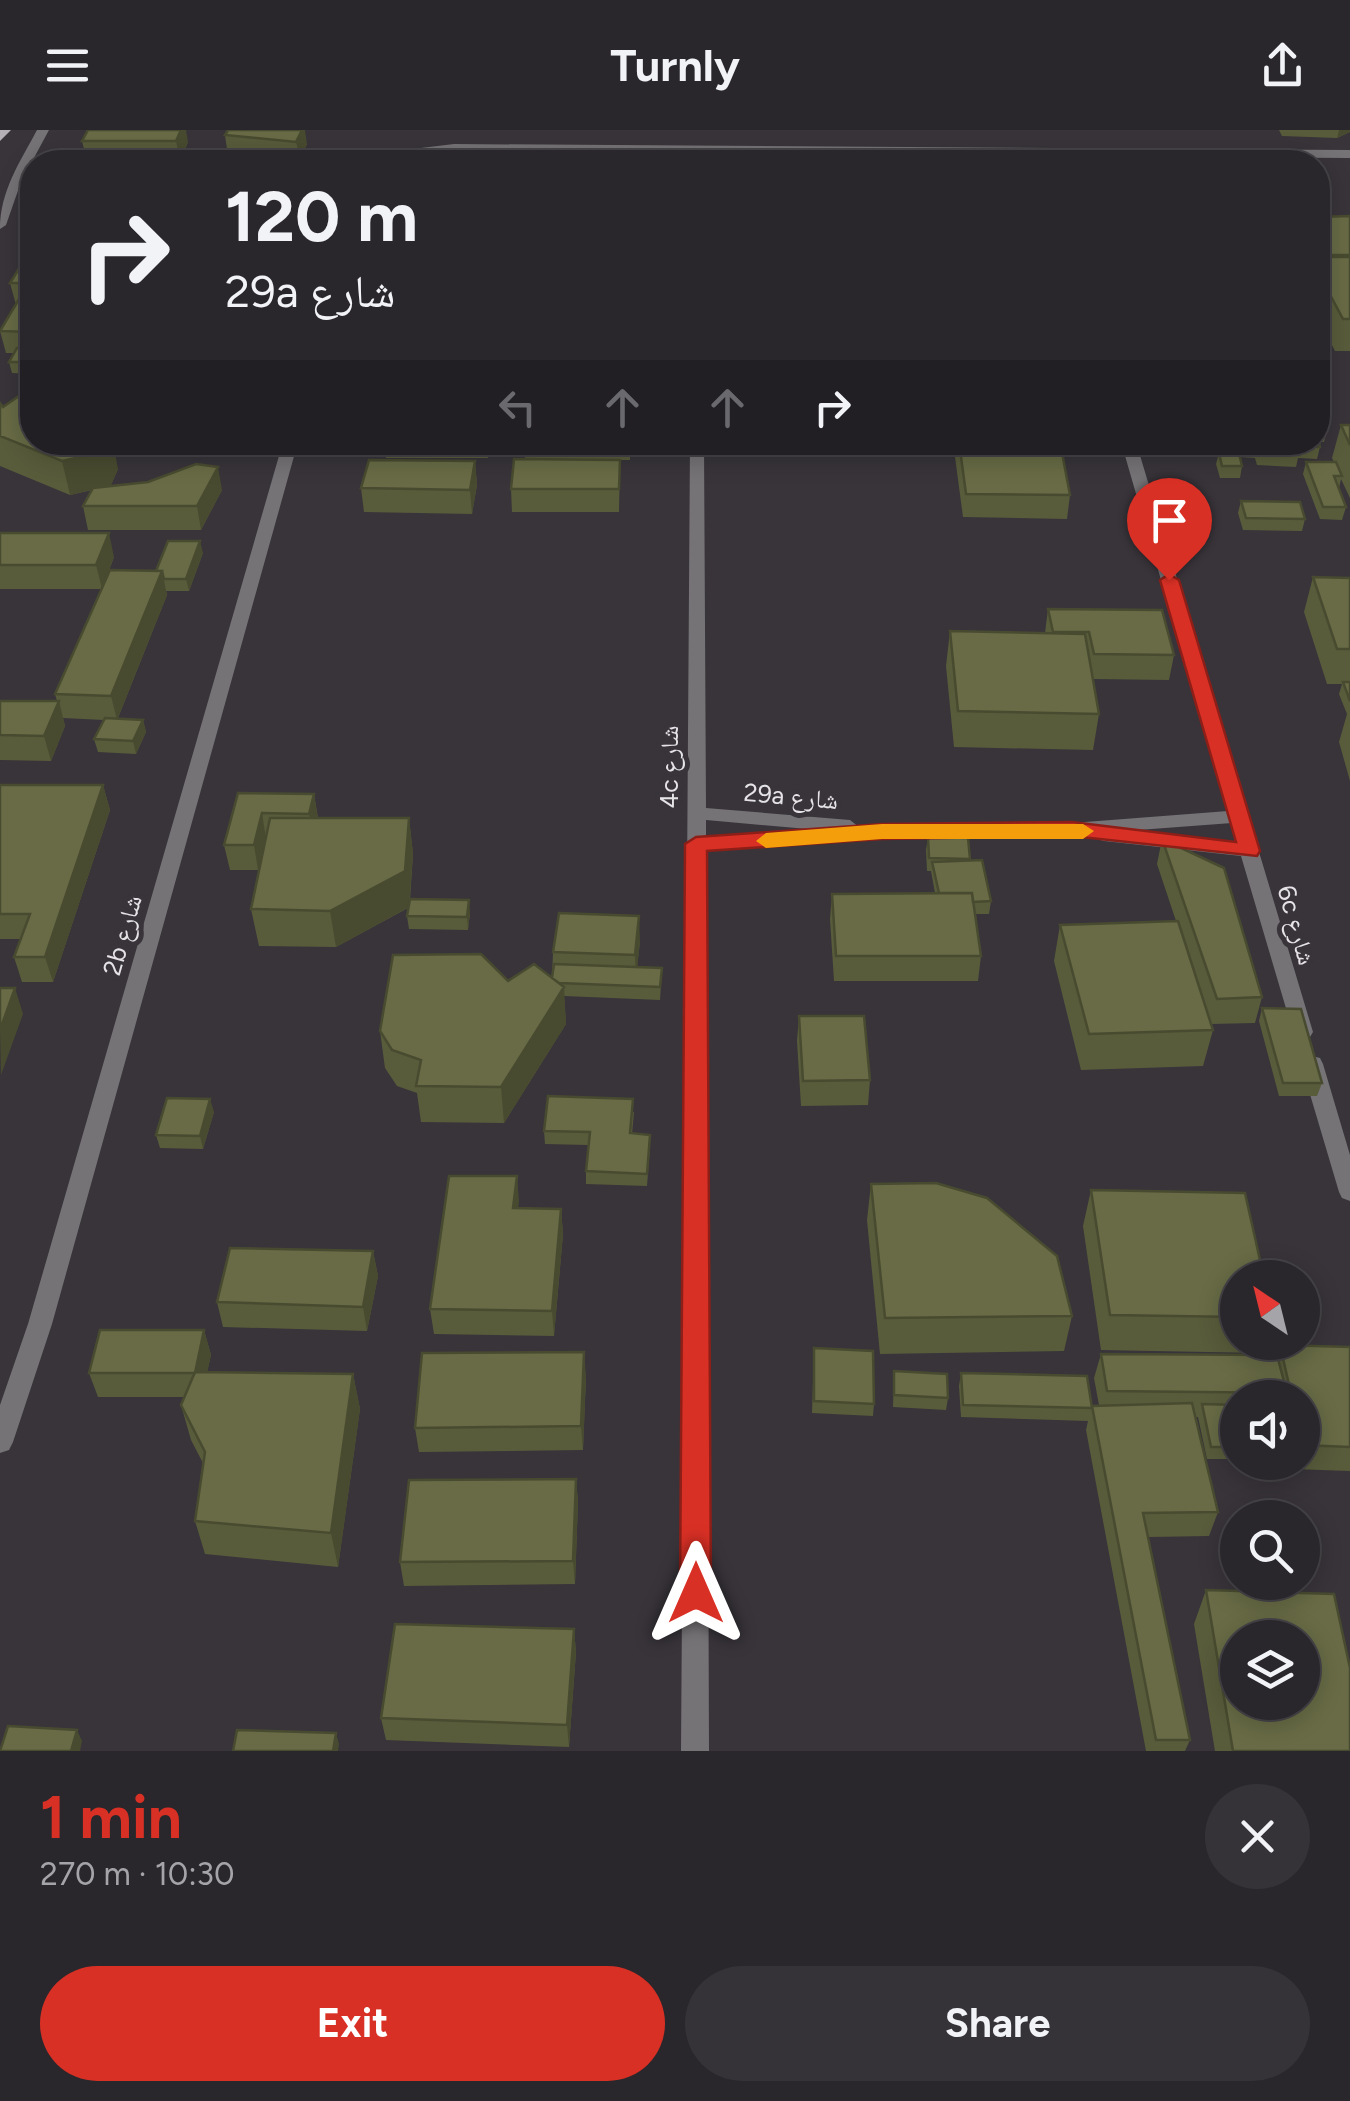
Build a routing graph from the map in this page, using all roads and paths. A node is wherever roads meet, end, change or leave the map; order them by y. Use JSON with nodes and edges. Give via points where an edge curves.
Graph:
{"nodes":[{"id":1,"x":4,"y":130,"type":"edge"},
{"id":2,"x":0,"y":137,"type":"edge"},
{"id":3,"x":437,"y":150,"type":"edge"},
{"id":4,"x":512,"y":150,"type":"edge"},
{"id":5,"x":20,"y":171,"type":"edge"},
{"id":6,"x":0,"y":225,"type":"edge"},
{"id":7,"x":287,"y":455,"type":"edge"},
{"id":8,"x":697,"y":455,"type":"edge"},
{"id":9,"x":1132,"y":455,"type":"edge"},
{"id":10,"x":696,"y":813,"type":"junction"},
{"id":11,"x":1239,"y":816,"type":"junction"},
{"id":12,"x":1072,"y":829,"type":"junction"},
{"id":13,"x":882,"y":832,"type":"junction"},
{"id":14,"x":696,"y":844,"type":"junction"},
{"id":15,"x":1250,"y":851,"type":"junction"},
{"id":16,"x":1350,"y":1192,"type":"edge"},
{"id":17,"x":0,"y":1442,"type":"edge"},
{"id":18,"x":696,"y":1751,"type":"edge"}],
"edges":[{"from":1,"to":2,"type":"main road"},
{"from":3,"to":4,"type":"street"},
{"from":5,"to":6,"type":"street"},
{"from":7,"to":17,"type":"street","name":"2b شارع","via":[[40,1324]]},
{"from":8,"to":10,"type":"street","name":"4c شارع"},
{"from":9,"to":11,"type":"street","name":"6c شارع"},
{"from":10,"to":13,"type":"street","name":"29a شارع"},
{"from":10,"to":14,"type":"street","name":"4c شارع"},
{"from":11,"to":12,"type":"street","name":"29a شارع"},
{"from":11,"to":15,"type":"street","name":"6c شارع"},
{"from":12,"to":13,"type":"street","name":"29a شارع"},
{"from":12,"to":15,"type":"street","name":"29a شارع"},
{"from":13,"to":14,"type":"street","name":"29a شارع"},
{"from":14,"to":18,"type":"street","name":"4c شارع"},
{"from":15,"to":16,"type":"street","name":"6c شارع"}]}
